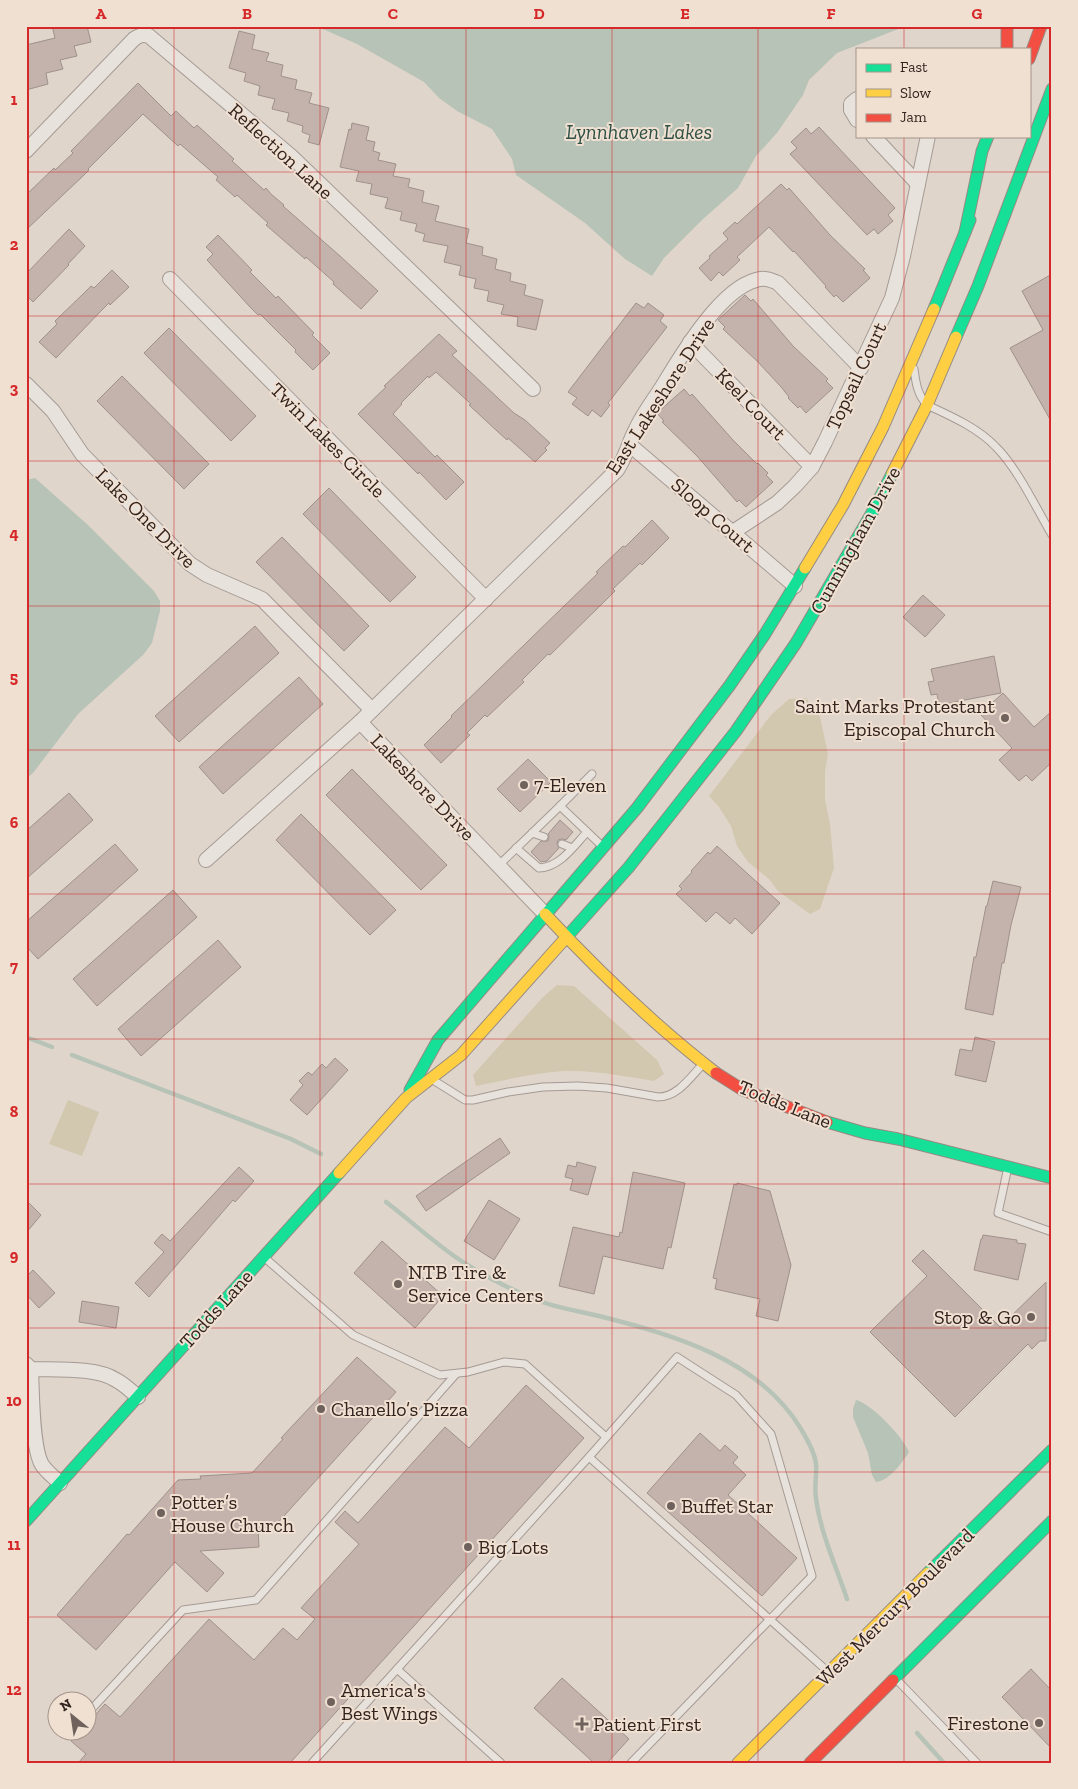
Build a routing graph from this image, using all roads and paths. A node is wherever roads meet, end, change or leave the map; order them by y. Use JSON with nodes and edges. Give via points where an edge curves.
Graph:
{"nodes":[{"id":1,"x":1007,"y":26,"type":"edge"},
{"id":2,"x":1041,"y":26,"type":"edge"},
{"id":3,"x":1007,"y":48,"type":"edge"},
{"id":4,"x":1030,"y":56,"type":"edge"},
{"id":5,"x":1052,"y":89,"type":"edge"},
{"id":6,"x":856,"y":100,"type":"edge"},
{"id":7,"x":856,"y":118,"type":"edge"},
{"id":8,"x":875,"y":138,"type":"edge"},
{"id":9,"x":928,"y":138,"type":"edge"},
{"id":10,"x":987,"y":138,"type":"edge"},
{"id":11,"x":26,"y":151,"type":"edge"},
{"id":12,"x":991,"y":162,"type":"dead end"},
{"id":13,"x":918,"y":184,"type":"junction"},
{"id":14,"x":965,"y":232,"type":"junction"},
{"id":15,"x":170,"y":280,"type":"dead end"},
{"id":16,"x":690,"y":342,"type":"junction"},
{"id":17,"x":914,"y":358,"type":"junction"},
{"id":18,"x":861,"y":368,"type":"junction"},
{"id":19,"x":26,"y":384,"type":"edge"},
{"id":20,"x":533,"y":389,"type":"dead end"},
{"id":21,"x":927,"y":405,"type":"junction"},
{"id":22,"x":630,"y":445,"type":"junction"},
{"id":23,"x":812,"y":467,"type":"junction"},
{"id":24,"x":733,"y":532,"type":"junction"},
{"id":25,"x":1052,"y":535,"type":"edge"},
{"id":26,"x":795,"y":586,"type":"junction"},
{"id":27,"x":486,"y":599,"type":"junction"},
{"id":28,"x":372,"y":710,"type":"junction"},
{"id":29,"x":360,"y":722,"type":"junction"},
{"id":30,"x":592,"y":774,"type":"dead end"},
{"id":31,"x":560,"y":806,"type":"junction"},
{"id":32,"x":587,"y":832,"type":"junction"},
{"id":33,"x":532,"y":833,"type":"junction"},
{"id":34,"x":544,"y":838,"type":"dead end"},
{"id":35,"x":562,"y":844,"type":"dead end"},
{"id":36,"x":516,"y":848,"type":"junction"},
{"id":37,"x":572,"y":848,"type":"junction"},
{"id":38,"x":604,"y":848,"type":"junction"},
{"id":39,"x":206,"y":860,"type":"dead end"},
{"id":40,"x":499,"y":865,"type":"junction"},
{"id":41,"x":546,"y":914,"type":"junction"},
{"id":42,"x":566,"y":938,"type":"junction"},
{"id":43,"x":704,"y":1064,"type":"junction"},
{"id":44,"x":431,"y":1078,"type":"junction"},
{"id":45,"x":406,"y":1098,"type":"junction"},
{"id":46,"x":1008,"y":1166,"type":"junction"},
{"id":47,"x":1052,"y":1178,"type":"edge"},
{"id":48,"x":1052,"y":1232,"type":"edge"},
{"id":49,"x":264,"y":1257,"type":"junction"},
{"id":50,"x":29,"y":1367,"type":"edge"},
{"id":51,"x":456,"y":1374,"type":"junction"},
{"id":52,"x":138,"y":1397,"type":"junction"},
{"id":53,"x":606,"y":1437,"type":"junction"},
{"id":54,"x":1052,"y":1450,"type":"edge"},
{"id":55,"x":589,"y":1457,"type":"junction"},
{"id":56,"x":60,"y":1483,"type":"junction"},
{"id":57,"x":26,"y":1520,"type":"edge"},
{"id":58,"x":1052,"y":1521,"type":"edge"},
{"id":59,"x":770,"y":1619,"type":"junction"},
{"id":60,"x":397,"y":1669,"type":"junction"},
{"id":61,"x":829,"y":1672,"type":"junction"},
{"id":62,"x":894,"y":1678,"type":"junction"},
{"id":63,"x":98,"y":1702,"type":"edge"},
{"id":64,"x":312,"y":1763,"type":"edge"},
{"id":65,"x":500,"y":1763,"type":"edge"},
{"id":66,"x":631,"y":1763,"type":"edge"},
{"id":67,"x":738,"y":1763,"type":"edge"},
{"id":68,"x":810,"y":1763,"type":"edge"},
{"id":69,"x":976,"y":1763,"type":"edge"}],
"edges":[{"from":1,"to":3,"type":"main road"},
{"from":2,"to":4,"type":"main road"},
{"from":5,"to":21,"type":"main road","name":"Cunningham Drive","via":[[978,286]]},
{"from":6,"to":7,"type":"street","via":[[851,104]]},
{"from":8,"to":13,"type":"street"},
{"from":9,"to":13,"type":"street","name":"Topsail Court"},
{"from":10,"to":14,"type":"main road"},
{"from":11,"to":20,"type":"street","name":"Reflection Lane","via":[[134,39],[149,36],[290,156]]},
{"from":12,"to":14,"type":"main road","name":"Cunningham Drive"},
{"from":13,"to":18,"type":"street","name":"Topsail Court","via":[[892,298]]},
{"from":14,"to":17,"type":"main road","name":"Cunningham Drive"},
{"from":15,"to":27,"type":"street","name":"Twin Lakes Circle"},
{"from":16,"to":18,"type":"street","name":"East Lakeshore Drive","via":[[734,292],[756,280],[767,279],[778,282]]},
{"from":16,"to":22,"type":"street","name":"East Lakeshore Drive","via":[[636,429]]},
{"from":16,"to":23,"type":"street","name":"Keel Court"},
{"from":17,"to":21,"type":"lane","via":[[918,392]]},
{"from":17,"to":26,"type":"main road","name":"Cunningham Drive","via":[[843,505]]},
{"from":18,"to":23,"type":"street","name":"Topsail Court"},
{"from":19,"to":28,"type":"street","name":"Lake One Drive","via":[[53,411],[82,454],[190,564],[262,599]]},
{"from":21,"to":25,"type":"lane","via":[[976,431],[996,446],[1012,466]]},
{"from":21,"to":42,"type":"main road","name":"Cunningham Drive","via":[[873,511],[796,644],[736,731],[653,839]]},
{"from":22,"to":24,"type":"street","name":"Sloop Court"},
{"from":22,"to":27,"type":"street","name":"East Lakeshore Drive","via":[[617,470]]},
{"from":23,"to":24,"type":"street","name":"Topsail Court","via":[[777,503]]},
{"from":24,"to":26,"type":"street","name":"Sloop Court"},
{"from":26,"to":38,"type":"main road","name":"Cunningham Drive","via":[[724,693]]},
{"from":27,"to":28,"type":"street","name":"East Lakeshore Drive"},
{"from":28,"to":29,"type":"street","name":"East Lakeshore Drive"},
{"from":29,"to":39,"type":"street","name":"Lakeshore Drive"},
{"from":29,"to":40,"type":"street","name":"Lakeshore Drive"},
{"from":30,"to":31,"type":"lane"},
{"from":31,"to":32,"type":"lane"},
{"from":31,"to":33,"type":"lane"},
{"from":32,"to":37,"type":"lane"},
{"from":32,"to":38,"type":"lane"},
{"from":33,"to":34,"type":"lane"},
{"from":33,"to":36,"type":"lane"},
{"from":35,"to":37,"type":"lane"},
{"from":36,"to":37,"type":"lane","via":[[539,868],[548,868]]},
{"from":36,"to":40,"type":"lane"},
{"from":38,"to":41,"type":"main road","name":"Cunningham Drive"},
{"from":40,"to":41,"type":"street","name":"Lakeshore Drive"},
{"from":41,"to":42,"type":"main road","name":"Todds Lane"},
{"from":41,"to":45,"type":"main road","name":"Todds Lane","via":[[438,1040]]},
{"from":42,"to":43,"type":"main road","name":"Todds Lane"},
{"from":42,"to":44,"type":"main road","name":"Todds Lane","via":[[461,1055]]},
{"from":43,"to":44,"type":"lane","via":[[680,1089],[666,1097],[578,1086],[542,1087],[465,1100]]},
{"from":43,"to":46,"type":"main road","name":"Todds Lane","via":[[743,1090],[816,1119]]},
{"from":44,"to":45,"type":"main road","name":"Todds Lane"},
{"from":45,"to":49,"type":"main road","name":"Todds Lane"},
{"from":46,"to":47,"type":"main road","name":"Todds Lane"},
{"from":46,"to":48,"type":"lane","via":[[998,1213]]},
{"from":49,"to":51,"type":"lane","via":[[353,1335],[440,1375]]},
{"from":49,"to":52,"type":"main road","name":"Todds Lane"},
{"from":50,"to":52,"type":"street","via":[[106,1375]]},
{"from":50,"to":56,"type":"street","via":[[38,1454],[42,1465]]},
{"from":51,"to":53,"type":"lane","via":[[504,1362],[525,1364]]},
{"from":51,"to":63,"type":"lane","via":[[256,1600],[183,1610]]},
{"from":52,"to":56,"type":"main road","name":"Todds Lane"},
{"from":53,"to":55,"type":"lane"},
{"from":53,"to":59,"type":"lane","via":[[677,1358],[736,1395],[771,1434],[812,1576]]},
{"from":54,"to":61,"type":"main road","name":"West Mercury Boulevard"},
{"from":55,"to":59,"type":"lane"},
{"from":55,"to":60,"type":"lane"},
{"from":56,"to":57,"type":"main road","name":"Todds Lane"},
{"from":58,"to":62,"type":"main road"},
{"from":59,"to":61,"type":"lane"},
{"from":59,"to":66,"type":"lane"},
{"from":60,"to":64,"type":"lane"},
{"from":60,"to":65,"type":"lane"},
{"from":61,"to":67,"type":"main road","name":"West Mercury Boulevard"},
{"from":62,"to":68,"type":"main road"},
{"from":62,"to":69,"type":"lane"}]}
